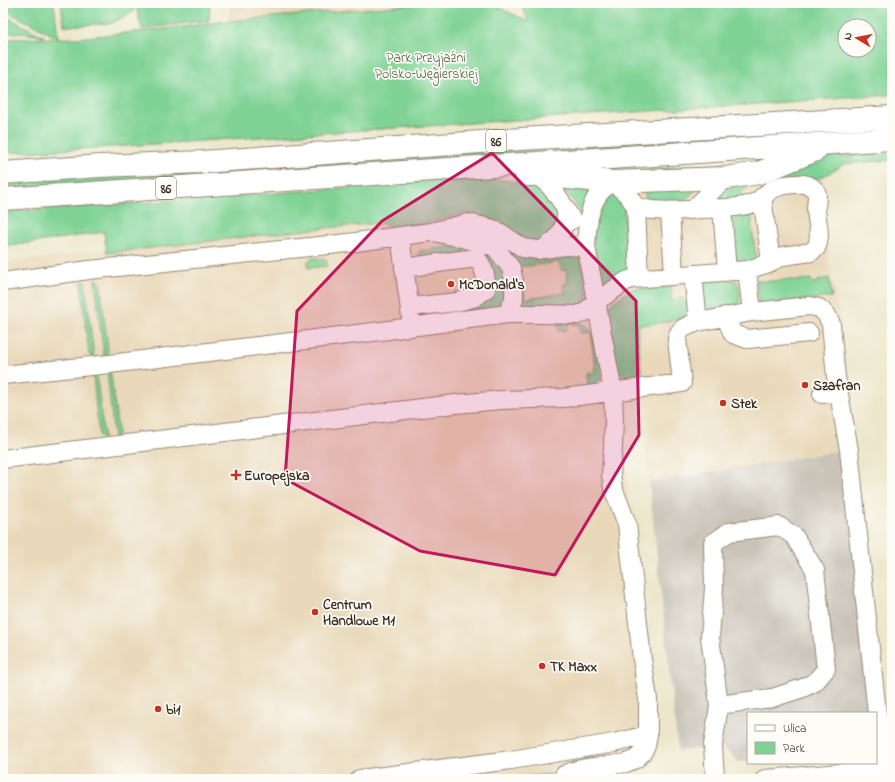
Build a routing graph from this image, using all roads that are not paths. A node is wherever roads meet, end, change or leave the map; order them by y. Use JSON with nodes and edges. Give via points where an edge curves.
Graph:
{"nodes":[{"id":1,"x":892,"y":117,"type":"edge"},
{"id":2,"x":892,"y":139,"type":"edge"},
{"id":3,"x":846,"y":142,"type":"junction"},
{"id":4,"x":430,"y":170,"type":"junction"},
{"id":5,"x":3,"y":173,"type":"edge"},
{"id":6,"x":535,"y":175,"type":"junction"},
{"id":7,"x":726,"y":178,"type":"junction"},
{"id":8,"x":613,"y":182,"type":"junction"},
{"id":9,"x":762,"y":197,"type":"junction"},
{"id":10,"x":3,"y":199,"type":"edge"},
{"id":11,"x":636,"y":207,"type":"junction"},
{"id":12,"x":722,"y":208,"type":"junction"},
{"id":13,"x":566,"y":210,"type":"junction"},
{"id":14,"x":692,"y":210,"type":"junction"},
{"id":15,"x":670,"y":211,"type":"junction"},
{"id":16,"x":431,"y":232,"type":"junction"},
{"id":17,"x":400,"y":236,"type":"junction"},
{"id":18,"x":586,"y":247,"type":"junction"},
{"id":19,"x":543,"y":249,"type":"junction"},
{"id":20,"x":772,"y":262,"type":"junction"},
{"id":21,"x":404,"y":268,"type":"junction"},
{"id":22,"x":747,"y":270,"type":"junction"},
{"id":23,"x":727,"y":272,"type":"junction"},
{"id":24,"x":693,"y":274,"type":"junction"},
{"id":25,"x":674,"y":276,"type":"junction"},
{"id":26,"x":639,"y":278,"type":"junction"},
{"id":27,"x":3,"y":282,"type":"edge"},
{"id":28,"x":596,"y":302,"type":"junction"},
{"id":29,"x":410,"y":307,"type":"junction"},
{"id":30,"x":752,"y":312,"type":"junction"},
{"id":31,"x":507,"y":314,"type":"junction"},
{"id":32,"x":577,"y":315,"type":"junction"},
{"id":33,"x":725,"y":316,"type":"junction"},
{"id":34,"x":698,"y":322,"type":"junction"},
{"id":35,"x":412,"y":327,"type":"junction"},
{"id":36,"x":601,"y":328,"type":"junction"},
{"id":37,"x":809,"y":334,"type":"dead end"},
{"id":38,"x":3,"y":375,"type":"edge"},
{"id":39,"x":613,"y":392,"type":"junction"},
{"id":40,"x":3,"y":458,"type":"edge"},
{"id":41,"x":718,"y":705,"type":"junction"},
{"id":42,"x":648,"y":735,"type":"junction"},
{"id":43,"x":888,"y":769,"type":"edge"},
{"id":44,"x":360,"y":779,"type":"edge"},
{"id":45,"x":563,"y":779,"type":"edge"},
{"id":46,"x":715,"y":779,"type":"edge"},
{"id":47,"x":765,"y":779,"type":"edge"}],
"edges":[{"from":1,"to":5,"type":"main road","number":"86"},
{"from":2,"to":3,"type":"main road","number":"86"},
{"from":3,"to":4,"type":"main road","number":"86"},
{"from":3,"to":7,"type":"main road","via":[[759,173]]},
{"from":4,"to":6,"type":"main road","via":[[453,177]]},
{"from":4,"to":10,"type":"main road","number":"86"},
{"from":6,"to":8,"type":"main road"},
{"from":6,"to":13,"type":"street","via":[[546,181]]},
{"from":7,"to":8,"type":"main road"},
{"from":7,"to":14,"type":"street"},
{"from":8,"to":11,"type":"street","via":[[628,195]]},
{"from":8,"to":18,"type":"street","via":[[604,188],[593,204],[588,222]]},
{"from":9,"to":12,"type":"street","via":[[751,204]]},
{"from":9,"to":20,"type":"street"},
{"from":9,"to":20,"type":"street","via":[[776,188],[797,184],[813,187],[817,197],[819,237],[816,248],[811,252],[783,256]]},
{"from":11,"to":15,"type":"street"},
{"from":11,"to":26,"type":"street"},
{"from":12,"to":14,"type":"street"},
{"from":12,"to":23,"type":"street"},
{"from":13,"to":18,"type":"street"},
{"from":13,"to":19,"type":"street","via":[[562,232]]},
{"from":14,"to":15,"type":"street"},
{"from":15,"to":25,"type":"street"},
{"from":16,"to":17,"type":"street"},
{"from":16,"to":19,"type":"street","via":[[468,223],[490,228],[523,248]]},
{"from":16,"to":31,"type":"street","via":[[495,247],[511,268],[514,281],[514,299]]},
{"from":17,"to":21,"type":"street"},
{"from":17,"to":27,"type":"street","via":[[89,270]]},
{"from":18,"to":19,"type":"street"},
{"from":18,"to":28,"type":"street"},
{"from":20,"to":22,"type":"street"},
{"from":21,"to":29,"type":"street"},
{"from":21,"to":29,"type":"street","via":[[477,258],[484,268],[486,279],[486,289],[476,298]]},
{"from":22,"to":23,"type":"street"},
{"from":22,"to":30,"type":"street"},
{"from":23,"to":24,"type":"street"},
{"from":24,"to":25,"type":"street"},
{"from":24,"to":34,"type":"street"},
{"from":25,"to":26,"type":"street"},
{"from":26,"to":28,"type":"street","via":[[626,281]]},
{"from":28,"to":32,"type":"street","via":[[585,312]]},
{"from":28,"to":36,"type":"street"},
{"from":29,"to":35,"type":"street"},
{"from":30,"to":33,"type":"street"},
{"from":30,"to":43,"type":"street","via":[[810,306],[819,308],[831,324],[836,377],[830,393],[849,450],[880,739]]},
{"from":31,"to":32,"type":"street"},
{"from":31,"to":35,"type":"street"},
{"from":32,"to":36,"type":"street"},
{"from":33,"to":34,"type":"street"},
{"from":33,"to":37,"type":"street","via":[[733,334],[747,339]]},
{"from":34,"to":39,"type":"street","via":[[683,327],[677,338],[682,383]]},
{"from":35,"to":38,"type":"street"},
{"from":36,"to":39,"type":"street"},
{"from":39,"to":40,"type":"street","via":[[563,398],[479,402]]},
{"from":39,"to":42,"type":"street","via":[[611,475],[627,524],[648,699]]},
{"from":41,"to":41,"type":"street","via":[[710,637],[714,543],[729,532],[779,526],[794,536],[815,570],[826,669],[815,682],[803,688],[772,698]]},
{"from":41,"to":46,"type":"street","via":[[712,745]]},
{"from":42,"to":44,"type":"street","via":[[511,760]]},
{"from":42,"to":45,"type":"street","via":[[646,746],[636,759],[626,763],[571,771],[564,775]]},
{"from":43,"to":47,"type":"street"}]}
